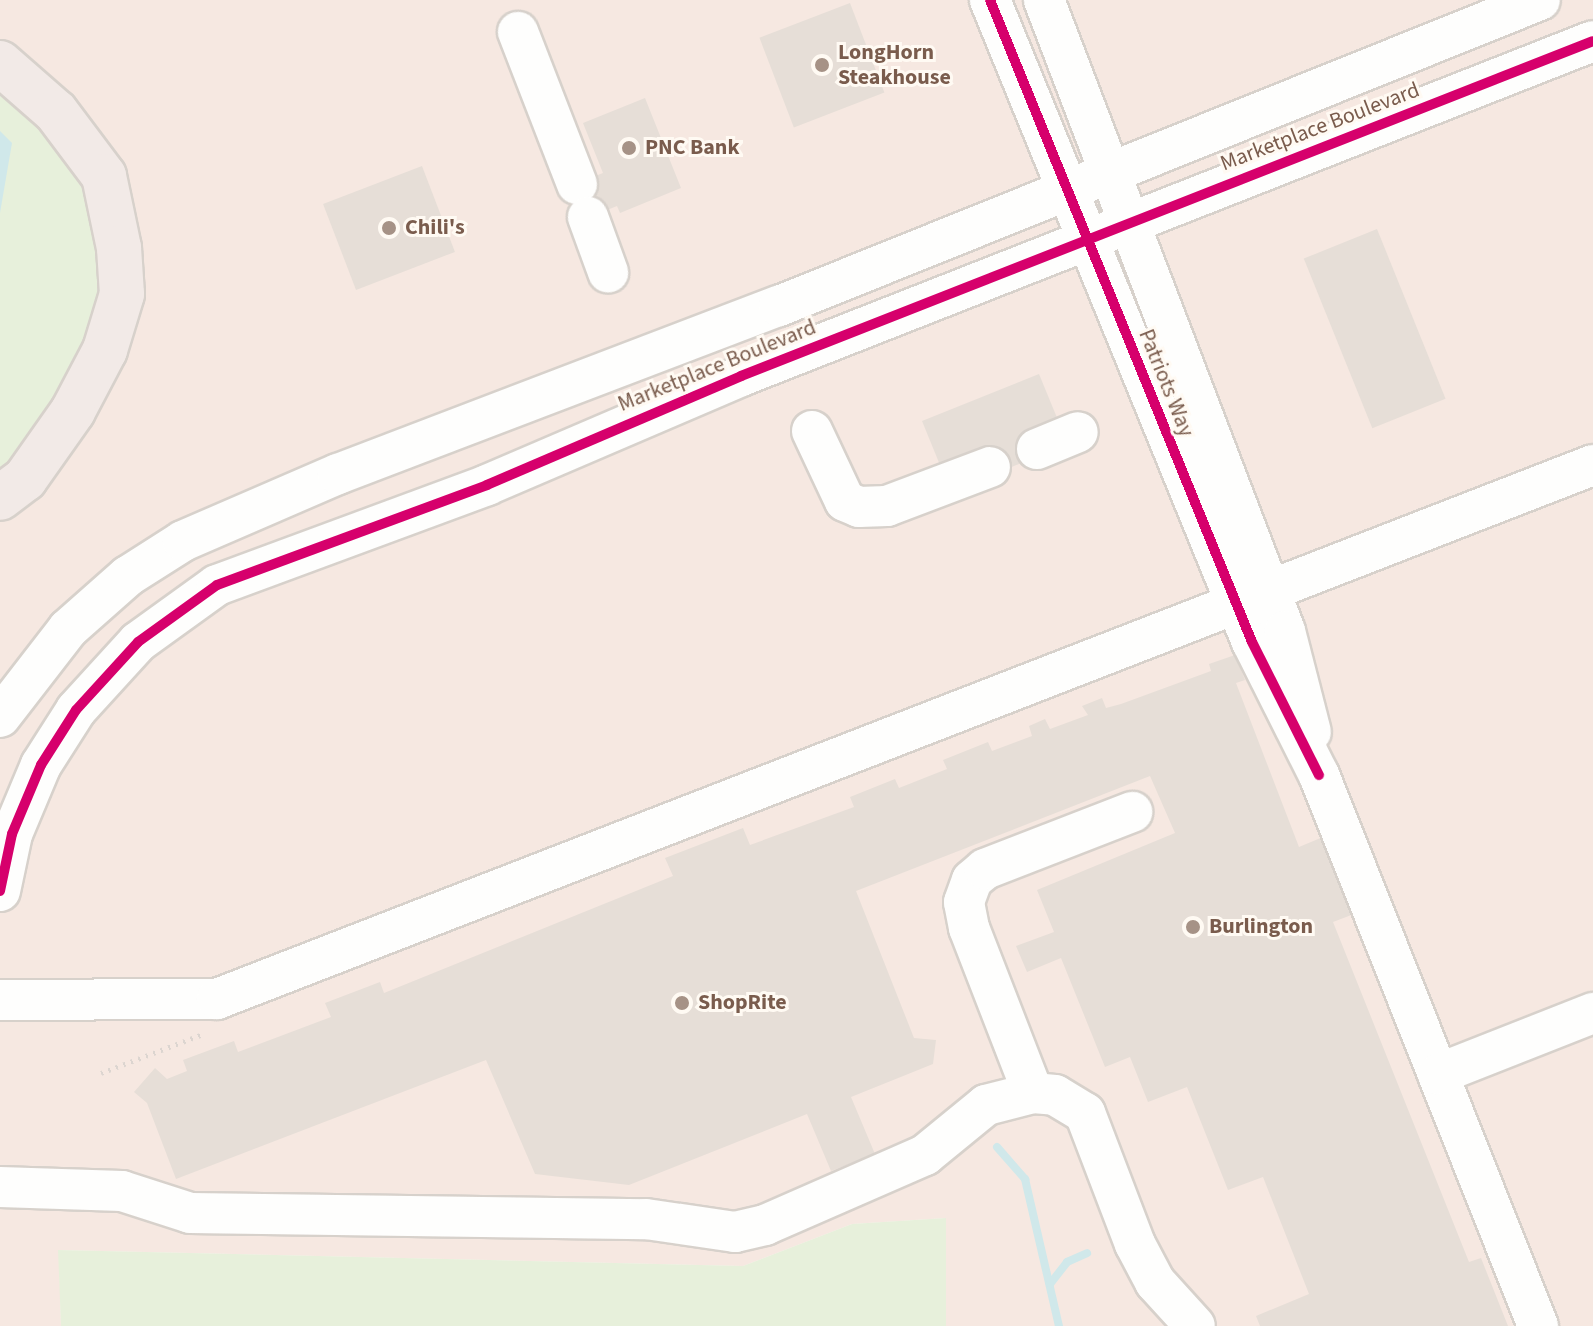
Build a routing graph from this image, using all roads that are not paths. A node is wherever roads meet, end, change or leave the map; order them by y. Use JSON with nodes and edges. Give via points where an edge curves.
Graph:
{"nodes":[{"id":1,"x":990,"y":0,"type":"edge"},
{"id":2,"x":1044,"y":0,"type":"edge"},
{"id":3,"x":1540,"y":0,"type":"edge"},
{"id":4,"x":518,"y":32,"type":"dead end"},
{"id":5,"x":1593,"y":41,"type":"edge"},
{"id":6,"x":0,"y":63,"type":"edge"},
{"id":7,"x":1108,"y":170,"type":"junction"},
{"id":8,"x":1063,"y":188,"type":"junction"},
{"id":9,"x":1130,"y":223,"type":"junction"},
{"id":10,"x":1085,"y":241,"type":"junction"},
{"id":11,"x":608,"y":272,"type":"dead end"},
{"id":12,"x":812,"y":431,"type":"dead end"},
{"id":13,"x":1078,"y":432,"type":"dead end"},
{"id":14,"x":1037,"y":449,"type":"dead end"},
{"id":15,"x":1593,"y":465,"type":"edge"},
{"id":16,"x":990,"y":467,"type":"dead end"},
{"id":17,"x":0,"y":498,"type":"edge"},
{"id":18,"x":1253,"y":599,"type":"junction"},
{"id":19,"x":0,"y":717,"type":"edge"},
{"id":20,"x":1132,"y":812,"type":"dead end"},
{"id":21,"x":0,"y":891,"type":"edge"},
{"id":22,"x":0,"y":1000,"type":"edge"},
{"id":23,"x":1593,"y":1013,"type":"edge"},
{"id":24,"x":1438,"y":1074,"type":"junction"},
{"id":25,"x":1033,"y":1093,"type":"junction"},
{"id":26,"x":0,"y":1187,"type":"edge"},
{"id":27,"x":1195,"y":1326,"type":"edge"},
{"id":28,"x":1538,"y":1326,"type":"edge"}],
"edges":[{"from":1,"to":8,"type":"street","name":"Patriots Way"},
{"from":2,"to":7,"type":"street","name":"Patriots Way"},
{"from":3,"to":7,"type":"street","name":"Marketplace Boulevard"},
{"from":4,"to":11,"type":"street"},
{"from":5,"to":9,"type":"street","name":"Marketplace Boulevard"},
{"from":6,"to":17,"type":"highway","via":[[56,112],[104,176],[122,294],[105,350],[73,411],[25,479]]},
{"from":7,"to":8,"type":"street","name":"Marketplace Boulevard"},
{"from":7,"to":9,"type":"street","name":"Patriots Way"},
{"from":8,"to":10,"type":"street","name":"Patriots Way"},
{"from":8,"to":19,"type":"street","name":"Marketplace Boulevard","via":[[779,306],[350,469],[183,541],[128,576],[68,629]]},
{"from":9,"to":10,"type":"street","name":"Marketplace Boulevard"},
{"from":9,"to":18,"type":"street","name":"Patriots Way"},
{"from":10,"to":18,"type":"street","name":"Patriots Way"},
{"from":10,"to":21,"type":"street","name":"Marketplace Boulevard","via":[[741,376],[487,485],[217,585],[138,642],[76,710],[41,765]]},
{"from":12,"to":16,"type":"street","via":[[845,501],[869,509]]},
{"from":13,"to":14,"type":"street"},
{"from":15,"to":18,"type":"street"},
{"from":18,"to":22,"type":"street","via":[[217,999]]},
{"from":18,"to":24,"type":"street","name":"Patriots Way","via":[[1303,693],[1319,775]]},
{"from":20,"to":25,"type":"street","via":[[985,869],[972,880],[964,902],[969,928]]},
{"from":23,"to":24,"type":"street"},
{"from":24,"to":28,"type":"street","name":"Patriots Way"},
{"from":25,"to":26,"type":"street","via":[[986,1105],[925,1155],[765,1225],[735,1232],[646,1219],[190,1213],[122,1191]]},
{"from":25,"to":27,"type":"street","via":[[1055,1095],[1085,1113],[1135,1244],[1155,1282]]}]}
